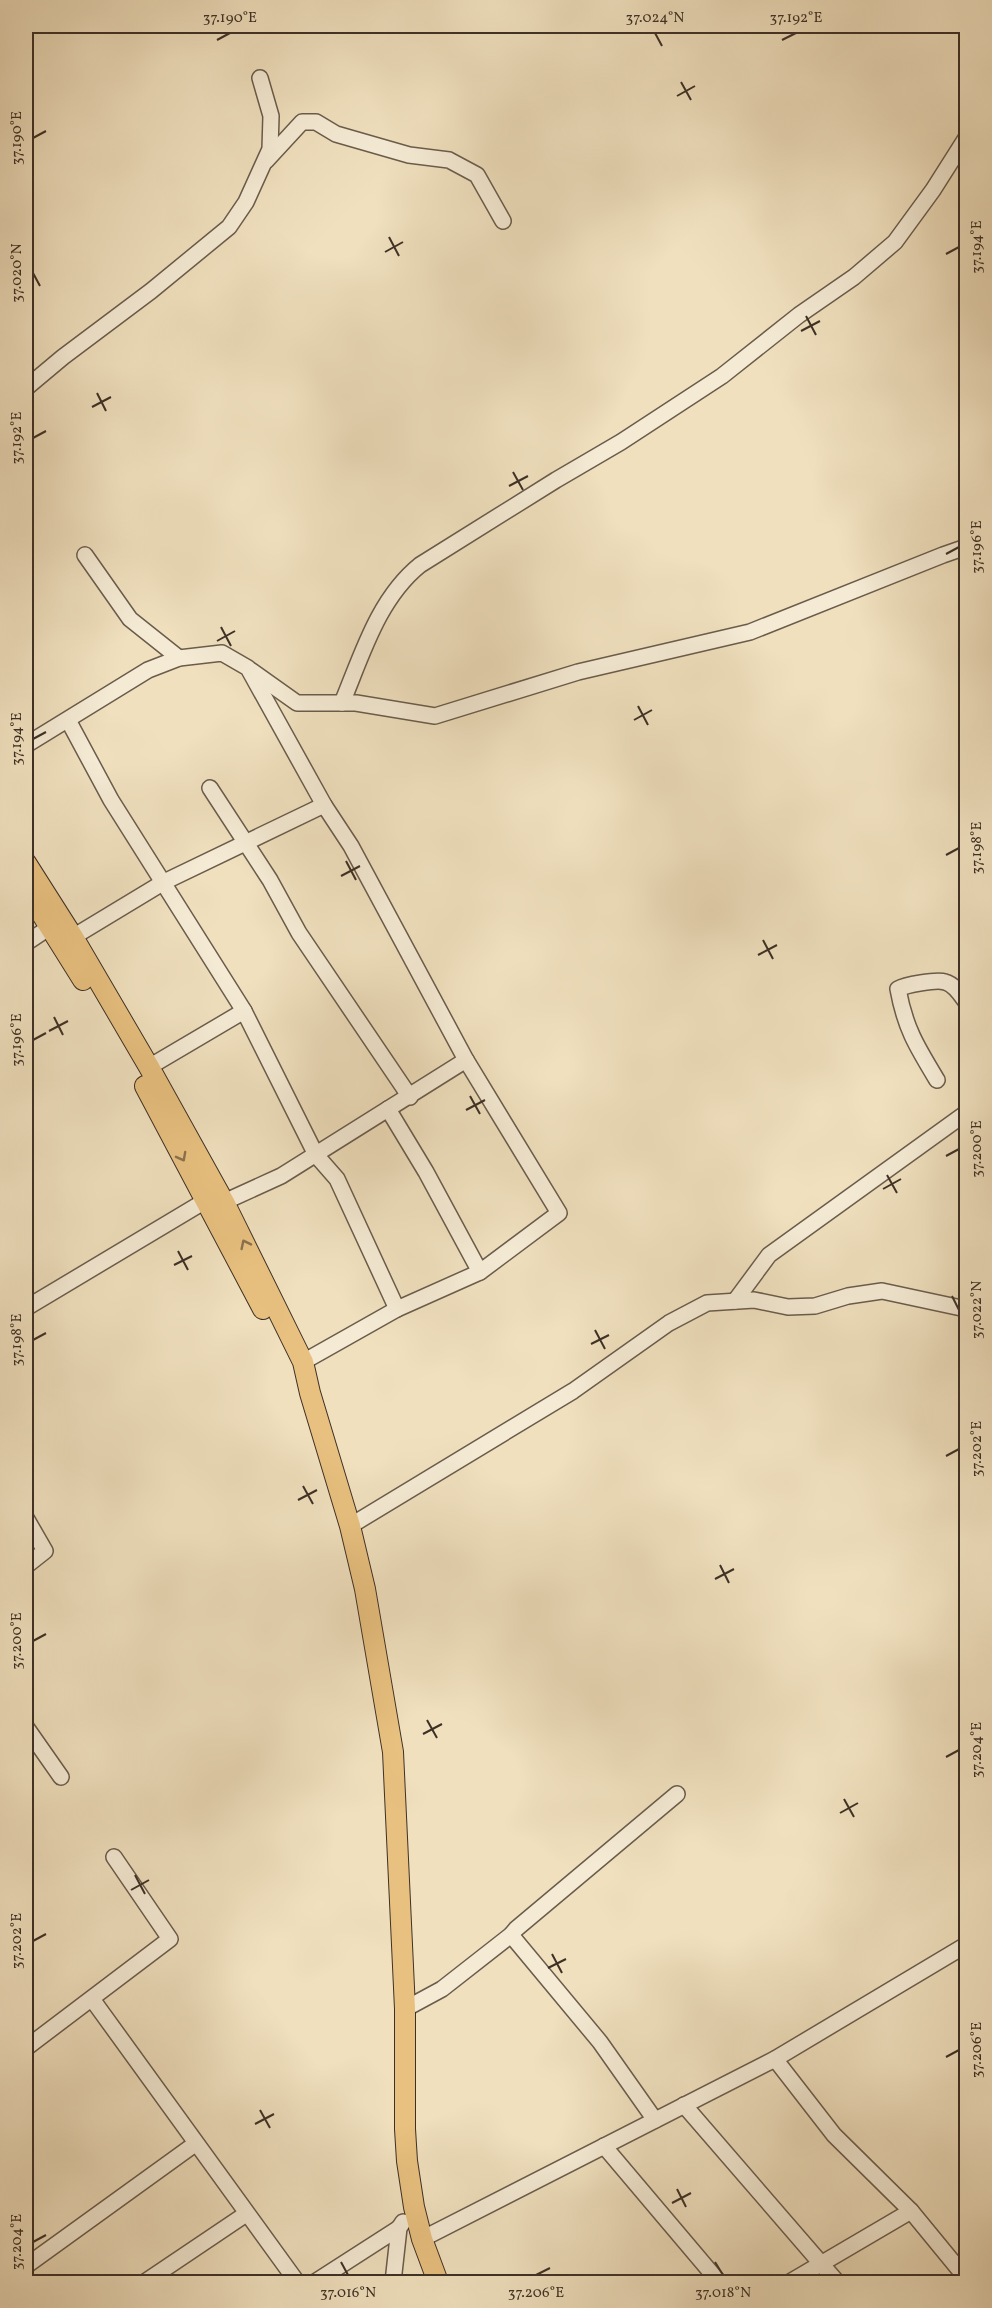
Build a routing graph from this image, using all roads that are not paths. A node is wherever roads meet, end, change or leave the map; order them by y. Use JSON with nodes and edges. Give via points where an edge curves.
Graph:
{"nodes":[{"id":1,"x":260,"y":78,"type":"dead end"},
{"id":2,"x":966,"y":138,"type":"edge"},
{"id":3,"x":264,"y":163,"type":"junction"},
{"id":4,"x":503,"y":220,"type":"dead end"},
{"id":5,"x":26,"y":388,"type":"edge"},
{"id":6,"x":966,"y":547,"type":"edge"},
{"id":7,"x":85,"y":555,"type":"dead end"},
{"id":8,"x":179,"y":658,"type":"junction"},
{"id":9,"x":248,"y":668,"type":"junction"},
{"id":10,"x":284,"y":694,"type":"junction"},
{"id":11,"x":342,"y":703,"type":"junction"},
{"id":12,"x":68,"y":720,"type":"junction"},
{"id":13,"x":280,"y":724,"type":"junction"},
{"id":14,"x":26,"y":745,"type":"edge"},
{"id":15,"x":210,"y":788,"type":"dead end"},
{"id":16,"x":324,"y":805,"type":"junction"},
{"id":17,"x":246,"y":843,"type":"junction"},
{"id":18,"x":26,"y":863,"type":"edge"},
{"id":19,"x":164,"y":882,"type":"junction"},
{"id":20,"x":26,"y":889,"type":"edge"},
{"id":21,"x":50,"y":927,"type":"junction"},
{"id":22,"x":73,"y":936,"type":"junction"},
{"id":23,"x":26,"y":943,"type":"edge"},
{"id":24,"x":966,"y":1002,"type":"edge"},
{"id":25,"x":244,"y":1011,"type":"junction"},
{"id":26,"x":466,"y":1060,"type":"junction"},
{"id":27,"x":149,"y":1067,"type":"junction"},
{"id":28,"x":937,"y":1080,"type":"dead end"},
{"id":29,"x":410,"y":1097,"type":"junction"},
{"id":30,"x":388,"y":1109,"type":"junction"},
{"id":31,"x":966,"y":1113,"type":"edge"},
{"id":32,"x":316,"y":1155,"type":"junction"},
{"id":33,"x":210,"y":1193,"type":"junction"},
{"id":34,"x":480,"y":1272,"type":"junction"},
{"id":35,"x":735,"y":1301,"type":"junction"},
{"id":36,"x":26,"y":1308,"type":"edge"},
{"id":37,"x":397,"y":1309,"type":"junction"},
{"id":38,"x":966,"y":1309,"type":"edge"},
{"id":39,"x":303,"y":1362,"type":"junction"},
{"id":40,"x":310,"y":1393,"type":"junction"},
{"id":41,"x":26,"y":1518,"type":"edge"},
{"id":42,"x":350,"y":1526,"type":"junction"},
{"id":43,"x":26,"y":1566,"type":"edge"},
{"id":44,"x":26,"y":1727,"type":"edge"},
{"id":45,"x":61,"y":1777,"type":"dead end"},
{"id":46,"x":677,"y":1794,"type":"dead end"},
{"id":47,"x":114,"y":1857,"type":"dead end"},
{"id":48,"x":511,"y":1935,"type":"junction"},
{"id":49,"x":966,"y":1945,"type":"edge"},
{"id":50,"x":92,"y":1999,"type":"junction"},
{"id":51,"x":405,"y":2009,"type":"junction"},
{"id":52,"x":26,"y":2048,"type":"edge"},
{"id":53,"x":775,"y":2058,"type":"junction"},
{"id":54,"x":684,"y":2105,"type":"junction"},
{"id":55,"x":655,"y":2120,"type":"junction"},
{"id":56,"x":195,"y":2144,"type":"junction"},
{"id":57,"x":604,"y":2146,"type":"junction"},
{"id":58,"x":414,"y":2208,"type":"junction"},
{"id":59,"x":911,"y":2211,"type":"junction"},
{"id":60,"x":246,"y":2214,"type":"junction"},
{"id":61,"x":399,"y":2228,"type":"junction"},
{"id":62,"x":422,"y":2240,"type":"junction"},
{"id":63,"x":822,"y":2264,"type":"junction"},
{"id":64,"x":26,"y":2266,"type":"edge"},
{"id":65,"x":966,"y":2278,"type":"edge"},
{"id":66,"x":145,"y":2283,"type":"edge"},
{"id":67,"x":297,"y":2283,"type":"edge"},
{"id":68,"x":315,"y":2283,"type":"edge"},
{"id":69,"x":393,"y":2283,"type":"edge"},
{"id":70,"x":438,"y":2283,"type":"edge"},
{"id":71,"x":719,"y":2283,"type":"edge"},
{"id":72,"x":790,"y":2283,"type":"edge"},
{"id":73,"x":837,"y":2283,"type":"edge"}],
"edges":[{"from":1,"to":3,"type":"street","via":[[271,116],[270,149]]},
{"from":2,"to":11,"type":"street","via":[[895,242],[854,277],[722,376],[409,574],[373,627]]},
{"from":3,"to":4,"type":"street","via":[[302,122],[316,122],[336,134],[409,155],[449,160],[477,175]]},
{"from":3,"to":5,"type":"street","via":[[229,227]]},
{"from":6,"to":11,"type":"street","via":[[750,632],[578,672],[435,716]]},
{"from":7,"to":8,"type":"street","via":[[130,619]]},
{"from":8,"to":9,"type":"street","via":[[222,653]]},
{"from":8,"to":12,"type":"street","via":[[148,670]]},
{"from":9,"to":10,"type":"street"},
{"from":9,"to":13,"type":"street"},
{"from":10,"to":11,"type":"street","via":[[297,703]]},
{"from":10,"to":13,"type":"street"},
{"from":12,"to":14,"type":"street"},
{"from":12,"to":19,"type":"street","via":[[111,800]]},
{"from":13,"to":16,"type":"street"},
{"from":15,"to":17,"type":"street"},
{"from":16,"to":17,"type":"street"},
{"from":16,"to":26,"type":"street","via":[[351,846]]},
{"from":17,"to":19,"type":"street"},
{"from":17,"to":29,"type":"street","via":[[299,933]]},
{"from":18,"to":22,"type":"main road"},
{"from":19,"to":22,"type":"street"},
{"from":19,"to":25,"type":"street"},
{"from":20,"to":21,"type":"main road"},
{"from":21,"to":23,"type":"street"},
{"from":21,"to":33,"type":"main road","one_way":true},
{"from":22,"to":27,"type":"main road"},
{"from":24,"to":28,"type":"street","via":[[946,982],[898,989],[904,1019]]},
{"from":25,"to":27,"type":"street"},
{"from":25,"to":32,"type":"street"},
{"from":26,"to":29,"type":"street"},
{"from":26,"to":34,"type":"street","via":[[560,1213]]},
{"from":27,"to":33,"type":"main road"},
{"from":29,"to":30,"type":"street"},
{"from":30,"to":32,"type":"street"},
{"from":30,"to":34,"type":"street"},
{"from":31,"to":35,"type":"street","via":[[769,1255]]},
{"from":32,"to":33,"type":"street","via":[[281,1176]]},
{"from":32,"to":37,"type":"street","via":[[337,1179]]},
{"from":33,"to":36,"type":"street"},
{"from":39,"to":33,"type":"main road","one_way":true},
{"from":33,"to":40,"type":"main road","via":[[294,1369]]},
{"from":34,"to":37,"type":"street"},
{"from":35,"to":38,"type":"street","via":[[815,1306],[882,1291]]},
{"from":35,"to":42,"type":"street","via":[[707,1303],[669,1323],[573,1391]]},
{"from":37,"to":39,"type":"street"},
{"from":39,"to":40,"type":"main road"},
{"from":40,"to":42,"type":"main road"},
{"from":41,"to":43,"type":"street","via":[[45,1551]]},
{"from":42,"to":51,"type":"main road","via":[[393,1752]]},
{"from":44,"to":45,"type":"street"},
{"from":46,"to":48,"type":"street"},
{"from":47,"to":50,"type":"street","via":[[170,1939]]},
{"from":48,"to":51,"type":"street","via":[[442,1989]]},
{"from":48,"to":55,"type":"street","via":[[594,2034]]},
{"from":49,"to":53,"type":"street"},
{"from":50,"to":52,"type":"street"},
{"from":50,"to":56,"type":"street"},
{"from":51,"to":58,"type":"main road","via":[[405,2129]]},
{"from":53,"to":54,"type":"street"},
{"from":53,"to":59,"type":"street","via":[[834,2135]]},
{"from":54,"to":55,"type":"street"},
{"from":54,"to":63,"type":"street"},
{"from":55,"to":57,"type":"street"},
{"from":56,"to":60,"type":"street"},
{"from":56,"to":64,"type":"street"},
{"from":57,"to":62,"type":"street"},
{"from":57,"to":71,"type":"street"},
{"from":58,"to":61,"type":"street"},
{"from":58,"to":62,"type":"main road"},
{"from":59,"to":63,"type":"street"},
{"from":59,"to":65,"type":"street"},
{"from":60,"to":66,"type":"street"},
{"from":60,"to":67,"type":"street"},
{"from":61,"to":68,"type":"street"},
{"from":61,"to":69,"type":"street"},
{"from":62,"to":70,"type":"main road"},
{"from":63,"to":72,"type":"street"},
{"from":63,"to":73,"type":"street"}]}
